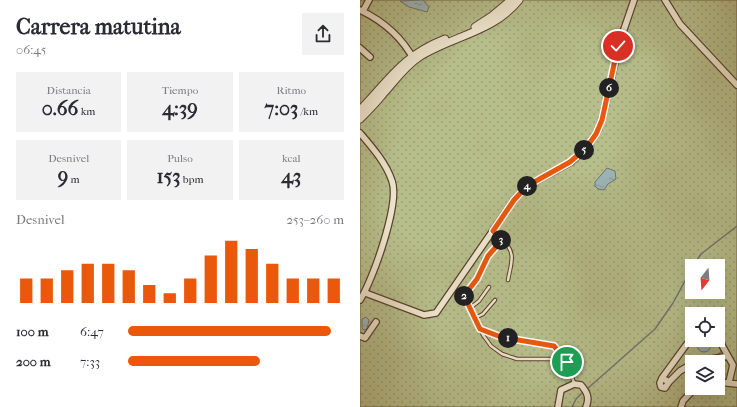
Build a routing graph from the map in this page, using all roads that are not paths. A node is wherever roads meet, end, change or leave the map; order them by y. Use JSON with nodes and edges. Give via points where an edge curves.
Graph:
{"nodes":[{"id":1,"x":369,"y":0,"type":"edge"},
{"id":2,"x":512,"y":0,"type":"edge"},
{"id":3,"x":519,"y":0,"type":"edge"},
{"id":4,"x":634,"y":0,"type":"edge"},
{"id":5,"x":665,"y":0,"type":"edge"},
{"id":6,"x":362,"y":11,"type":"edge"},
{"id":7,"x":360,"y":48,"type":"edge"},
{"id":8,"x":370,"y":57,"type":"dead end"},
{"id":9,"x":413,"y":58,"type":"junction"},
{"id":10,"x":737,"y":85,"type":"edge"},
{"id":11,"x":360,"y":110,"type":"edge"},
{"id":12,"x":360,"y":119,"type":"edge"},
{"id":13,"x":360,"y":132,"type":"edge"},
{"id":14,"x":493,"y":231,"type":"junction"},
{"id":15,"x":502,"y":240,"type":"junction"},
{"id":16,"x":508,"y":280,"type":"dead end"},
{"id":17,"x":489,"y":288,"type":"dead end"},
{"id":18,"x":365,"y":292,"type":"junction"},
{"id":19,"x":360,"y":300,"type":"edge"},
{"id":20,"x":494,"y":300,"type":"dead end"},
{"id":21,"x":470,"y":308,"type":"junction"},
{"id":22,"x":474,"y":318,"type":"junction"},
{"id":23,"x":376,"y":322,"type":"dead end"},
{"id":24,"x":480,"y":329,"type":"junction"},
{"id":25,"x":360,"y":336,"type":"edge"},
{"id":26,"x":685,"y":347,"type":"edge"},
{"id":27,"x":723,"y":347,"type":"edge"},
{"id":28,"x":728,"y":356,"type":"junction"},
{"id":29,"x":725,"y":357,"type":"edge"},
{"id":30,"x":569,"y":368,"type":"junction"},
{"id":31,"x":685,"y":368,"type":"edge"},
{"id":32,"x":662,"y":378,"type":"junction"},
{"id":33,"x":669,"y":382,"type":"junction"},
{"id":34,"x":725,"y":382,"type":"edge"},
{"id":35,"x":729,"y":382,"type":"junction"},
{"id":36,"x":574,"y":384,"type":"junction"},
{"id":37,"x":737,"y":384,"type":"edge"},
{"id":38,"x":689,"y":395,"type":"edge"},
{"id":39,"x":558,"y":407,"type":"edge"},
{"id":40,"x":586,"y":407,"type":"edge"},
{"id":41,"x":681,"y":407,"type":"edge"}],
"edges":[{"from":1,"to":6,"type":"street"},
{"from":2,"to":9,"type":"street","via":[[472,28],[434,43]]},
{"from":3,"to":9,"type":"street","via":[[499,20]]},
{"from":4,"to":14,"type":"street","via":[[619,44],[602,120],[596,134],[586,148],[570,162],[527,186]]},
{"from":5,"to":10,"type":"street","via":[[680,24]]},
{"from":6,"to":9,"type":"street","via":[[388,27],[400,38]]},
{"from":7,"to":8,"type":"street"},
{"from":9,"to":11,"type":"street","via":[[394,71]]},
{"from":9,"to":12,"type":"street"},
{"from":13,"to":18,"type":"street","via":[[392,182],[393,203],[383,242]]},
{"from":14,"to":15,"type":"lane"},
{"from":14,"to":18,"type":"street","via":[[436,312],[424,315]]},
{"from":15,"to":16,"type":"lane","via":[[512,253]]},
{"from":15,"to":21,"type":"lane","via":[[488,256],[477,279],[463,297]]},
{"from":17,"to":21,"type":"lane"},
{"from":18,"to":19,"type":"street"},
{"from":20,"to":22,"type":"lane","via":[[483,314]]},
{"from":21,"to":22,"type":"lane"},
{"from":22,"to":24,"type":"lane"},
{"from":23,"to":25,"type":"street","via":[[368,336]]},
{"from":24,"to":30,"type":"lane","via":[[501,337],[554,346]]},
{"from":24,"to":30,"type":"lane","via":[[491,346],[502,354],[517,359],[550,359]]},
{"from":26,"to":32,"type":"street"},
{"from":27,"to":28,"type":"street"},
{"from":28,"to":29,"type":"street"},
{"from":28,"to":35,"type":"street","via":[[733,365]]},
{"from":30,"to":36,"type":"lane"},
{"from":31,"to":33,"type":"street"},
{"from":32,"to":33,"type":"street"},
{"from":32,"to":33,"type":"street","via":[[661,388],[665,388]]},
{"from":34,"to":35,"type":"street"},
{"from":35,"to":37,"type":"street"},
{"from":36,"to":39,"type":"street","via":[[561,390]]},
{"from":36,"to":40,"type":"street","via":[[581,385],[587,395]]},
{"from":38,"to":41,"type":"street"}]}
